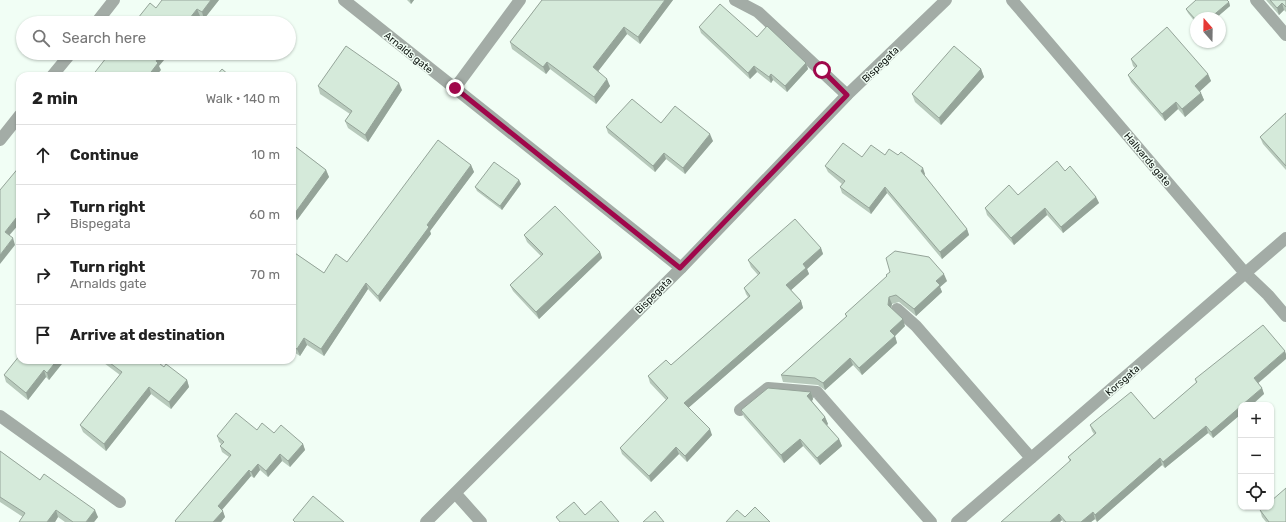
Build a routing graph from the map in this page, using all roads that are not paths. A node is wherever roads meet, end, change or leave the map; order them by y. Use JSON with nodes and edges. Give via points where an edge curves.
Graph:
{"nodes":[{"id":1,"x":114,"y":0,"type":"edge"},
{"id":2,"x":344,"y":0,"type":"edge"},
{"id":3,"x":520,"y":0,"type":"edge"},
{"id":4,"x":735,"y":0,"type":"edge"},
{"id":5,"x":946,"y":0,"type":"edge"},
{"id":6,"x":1012,"y":0,"type":"edge"},
{"id":7,"x":1256,"y":0,"type":"edge"},
{"id":8,"x":101,"y":16,"type":"edge"},
{"id":9,"x":1286,"y":35,"type":"edge"},
{"id":10,"x":65,"y":60,"type":"edge"},
{"id":11,"x":55,"y":72,"type":"edge"},
{"id":12,"x":455,"y":88,"type":"junction"},
{"id":13,"x":847,"y":95,"type":"junction"},
{"id":14,"x":16,"y":120,"type":"edge"},
{"id":15,"x":0,"y":140,"type":"edge"},
{"id":16,"x":1286,"y":238,"type":"edge"},
{"id":17,"x":680,"y":268,"type":"junction"},
{"id":18,"x":1245,"y":273,"type":"junction"},
{"id":19,"x":898,"y":309,"type":"edge"},
{"id":20,"x":1286,"y":316,"type":"edge"},
{"id":21,"x":740,"y":410,"type":"edge"},
{"id":22,"x":0,"y":416,"type":"edge"},
{"id":23,"x":1031,"y":458,"type":"junction"},
{"id":24,"x":456,"y":494,"type":"junction"},
{"id":25,"x":120,"y":502,"type":"dead end"},
{"id":26,"x":426,"y":522,"type":"edge"},
{"id":27,"x":481,"y":522,"type":"edge"},
{"id":28,"x":931,"y":522,"type":"edge"},
{"id":29,"x":957,"y":522,"type":"edge"}],
"edges":[{"from":1,"to":8,"type":"street"},
{"from":2,"to":12,"type":"street","name":"Arnalds gate"},
{"from":3,"to":12,"type":"street"},
{"from":4,"to":13,"type":"street","via":[[758,12]]},
{"from":5,"to":13,"type":"street","name":"Bispegata"},
{"from":6,"to":18,"type":"street","name":"Hallvards gate"},
{"from":7,"to":9,"type":"street"},
{"from":10,"to":11,"type":"street"},
{"from":12,"to":17,"type":"street","name":"Arnalds gate"},
{"from":13,"to":17,"type":"street","name":"Bispegata"},
{"from":14,"to":15,"type":"street"},
{"from":16,"to":18,"type":"street","name":"Korsgata"},
{"from":17,"to":24,"type":"street","name":"Bispegata"},
{"from":18,"to":20,"type":"street","name":"Hallvards gate"},
{"from":18,"to":23,"type":"street","name":"Korsgata"},
{"from":19,"to":23,"type":"street","via":[[916,326]]},
{"from":21,"to":28,"type":"street","via":[[768,388],[817,392]]},
{"from":22,"to":25,"type":"street"},
{"from":23,"to":29,"type":"street","name":"Korsgata"},
{"from":24,"to":26,"type":"street","name":"Bispegata"},
{"from":24,"to":27,"type":"street"}]}
